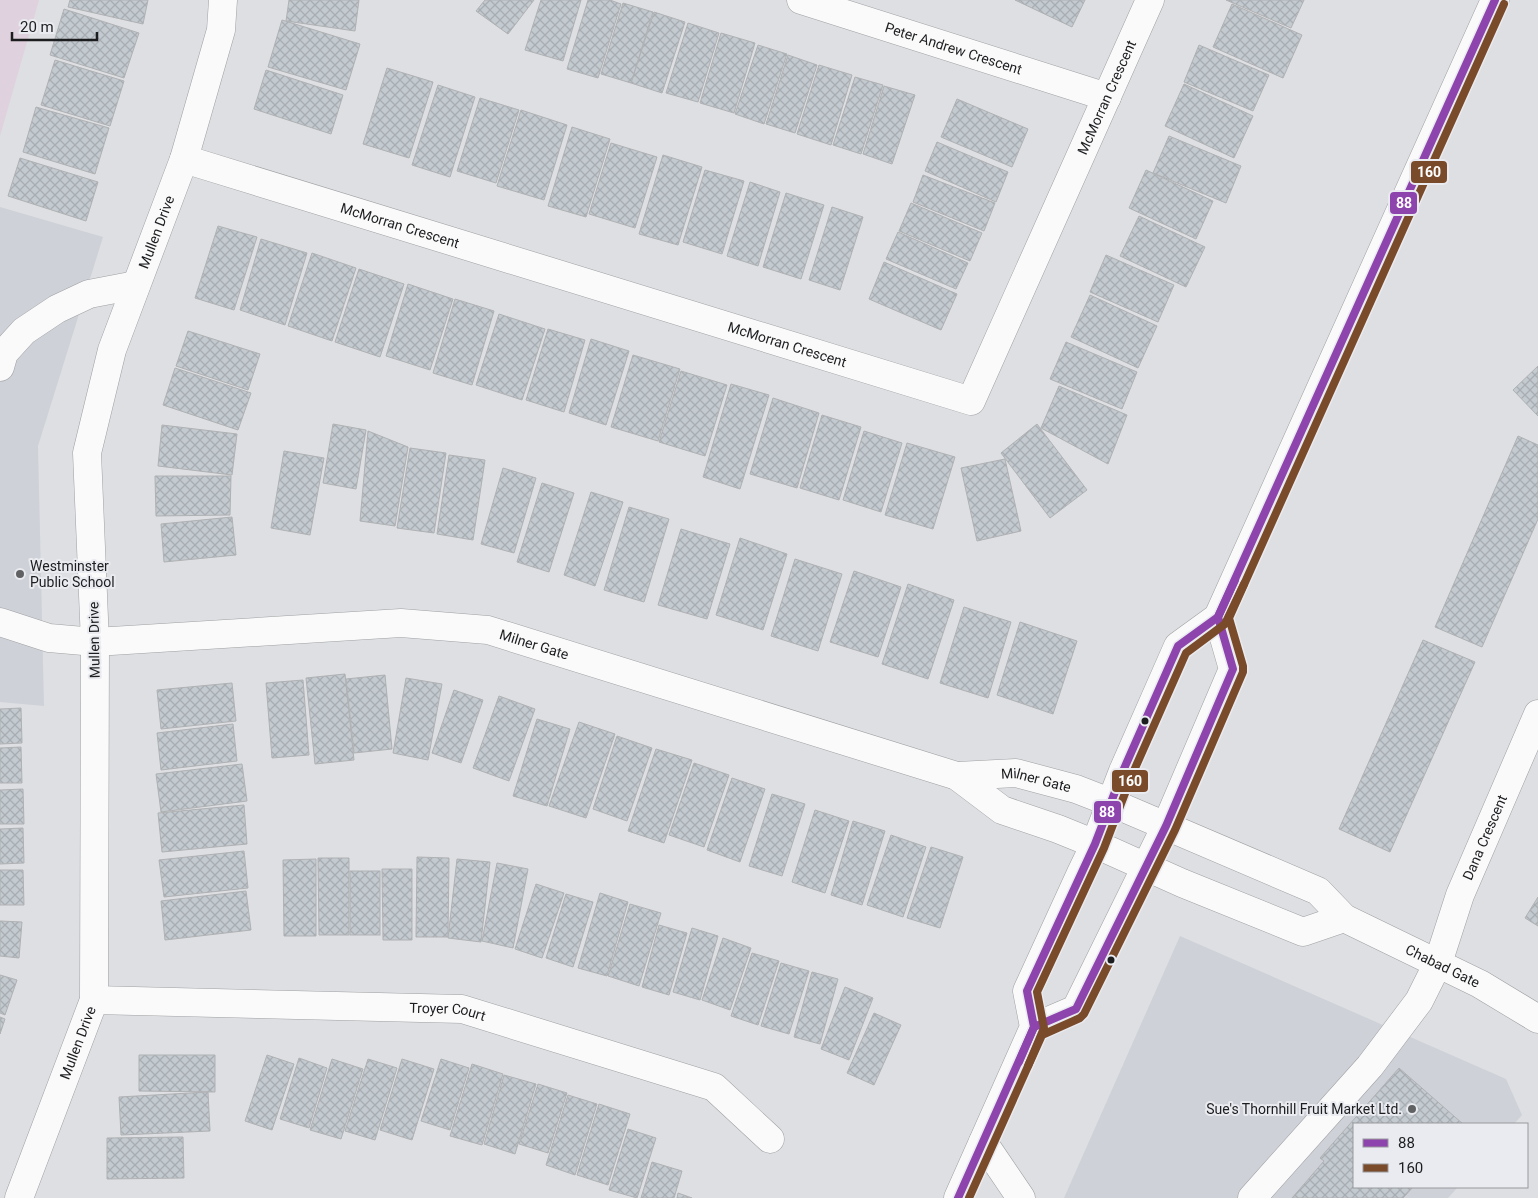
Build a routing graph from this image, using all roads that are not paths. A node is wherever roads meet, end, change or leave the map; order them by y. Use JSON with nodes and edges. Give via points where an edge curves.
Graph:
{"nodes":[{"id":1,"x":223,"y":0,"type":"edge"},
{"id":2,"x":800,"y":0,"type":"edge"},
{"id":3,"x":1150,"y":0,"type":"edge"},
{"id":4,"x":1494,"y":0,"type":"edge"},
{"id":5,"x":1107,"y":97,"type":"junction"},
{"id":6,"x":184,"y":159,"type":"junction"},
{"id":7,"x":136,"y":285,"type":"junction"},
{"id":8,"x":0,"y":367,"type":"edge"},
{"id":9,"x":1218,"y":617,"type":"junction"},
{"id":10,"x":0,"y":622,"type":"edge"},
{"id":11,"x":95,"y":642,"type":"junction"},
{"id":12,"x":1538,"y":714,"type":"edge"},
{"id":13,"x":957,"y":776,"type":"junction"},
{"id":14,"x":1112,"y":803,"type":"junction"},
{"id":15,"x":1166,"y":826,"type":"junction"},
{"id":16,"x":1095,"y":844,"type":"junction"},
{"id":17,"x":1146,"y":866,"type":"junction"},
{"id":18,"x":1344,"y":918,"type":"junction"},
{"id":19,"x":1438,"y":963,"type":"junction"},
{"id":20,"x":94,"y":1000,"type":"junction"},
{"id":21,"x":1538,"y":1019,"type":"edge"},
{"id":22,"x":1034,"y":1027,"type":"junction"},
{"id":23,"x":770,"y":1139,"type":"dead end"},
{"id":24,"x":983,"y":1142,"type":"junction"},
{"id":25,"x":19,"y":1198,"type":"edge"},
{"id":26,"x":958,"y":1198,"type":"edge"},
{"id":27,"x":1021,"y":1198,"type":"edge"},
{"id":28,"x":1252,"y":1198,"type":"edge"}],
"edges":[{"from":1,"to":6,"type":"street","name":"Mullen Drive","via":[[221,30]]},
{"from":2,"to":5,"type":"street","name":"Peter Andrew Crescent"},
{"from":3,"to":5,"type":"street","name":"McMorran Crescent"},
{"from":4,"to":9,"type":"street"},
{"from":5,"to":6,"type":"street","name":"McMorran Crescent","via":[[971,401]]},
{"from":6,"to":7,"type":"street","name":"Mullen Drive"},
{"from":7,"to":8,"type":"street","via":[[89,294],[57,309],[24,331],[4,353]]},
{"from":7,"to":11,"type":"street","name":"Mullen Drive","via":[[112,350],[87,454]]},
{"from":9,"to":14,"type":"street","via":[[1178,646]]},
{"from":9,"to":15,"type":"street","via":[[1234,669]]},
{"from":10,"to":11,"type":"street","name":"Milner Gate","via":[[49,638]]},
{"from":11,"to":13,"type":"street","name":"Milner Gate","via":[[401,623],[488,630]]},
{"from":11,"to":20,"type":"street","name":"Mullen Drive"},
{"from":12,"to":19,"type":"street","name":"Dana Crescent","via":[[1460,895]]},
{"from":13,"to":14,"type":"street","name":"Milner Gate","via":[[1016,773],[1076,789]]},
{"from":13,"to":16,"type":"street","name":"Milner Gate","via":[[1002,810]]},
{"from":14,"to":15,"type":"street","name":"Milner Gate"},
{"from":14,"to":16,"type":"street"},
{"from":15,"to":17,"type":"street"},
{"from":15,"to":18,"type":"street","name":"Chabad Gate","via":[[1318,891]]},
{"from":16,"to":17,"type":"street","name":"Milner Gate"},
{"from":16,"to":22,"type":"street","via":[[1027,992]]},
{"from":17,"to":18,"type":"street","via":[[1303,932]]},
{"from":17,"to":22,"type":"street","via":[[1076,1009]]},
{"from":18,"to":19,"type":"street","name":"Chabad Gate"},
{"from":19,"to":21,"type":"street","name":"Chabad Gate"},
{"from":19,"to":28,"type":"street","name":"Dana Crescent","via":[[1419,1001],[1370,1066]]},
{"from":20,"to":23,"type":"street","name":"Troyer Court","via":[[462,1009],[714,1087]]},
{"from":20,"to":25,"type":"street","name":"Mullen Drive"},
{"from":22,"to":24,"type":"street"},
{"from":24,"to":26,"type":"street"},
{"from":24,"to":27,"type":"street"}]}
